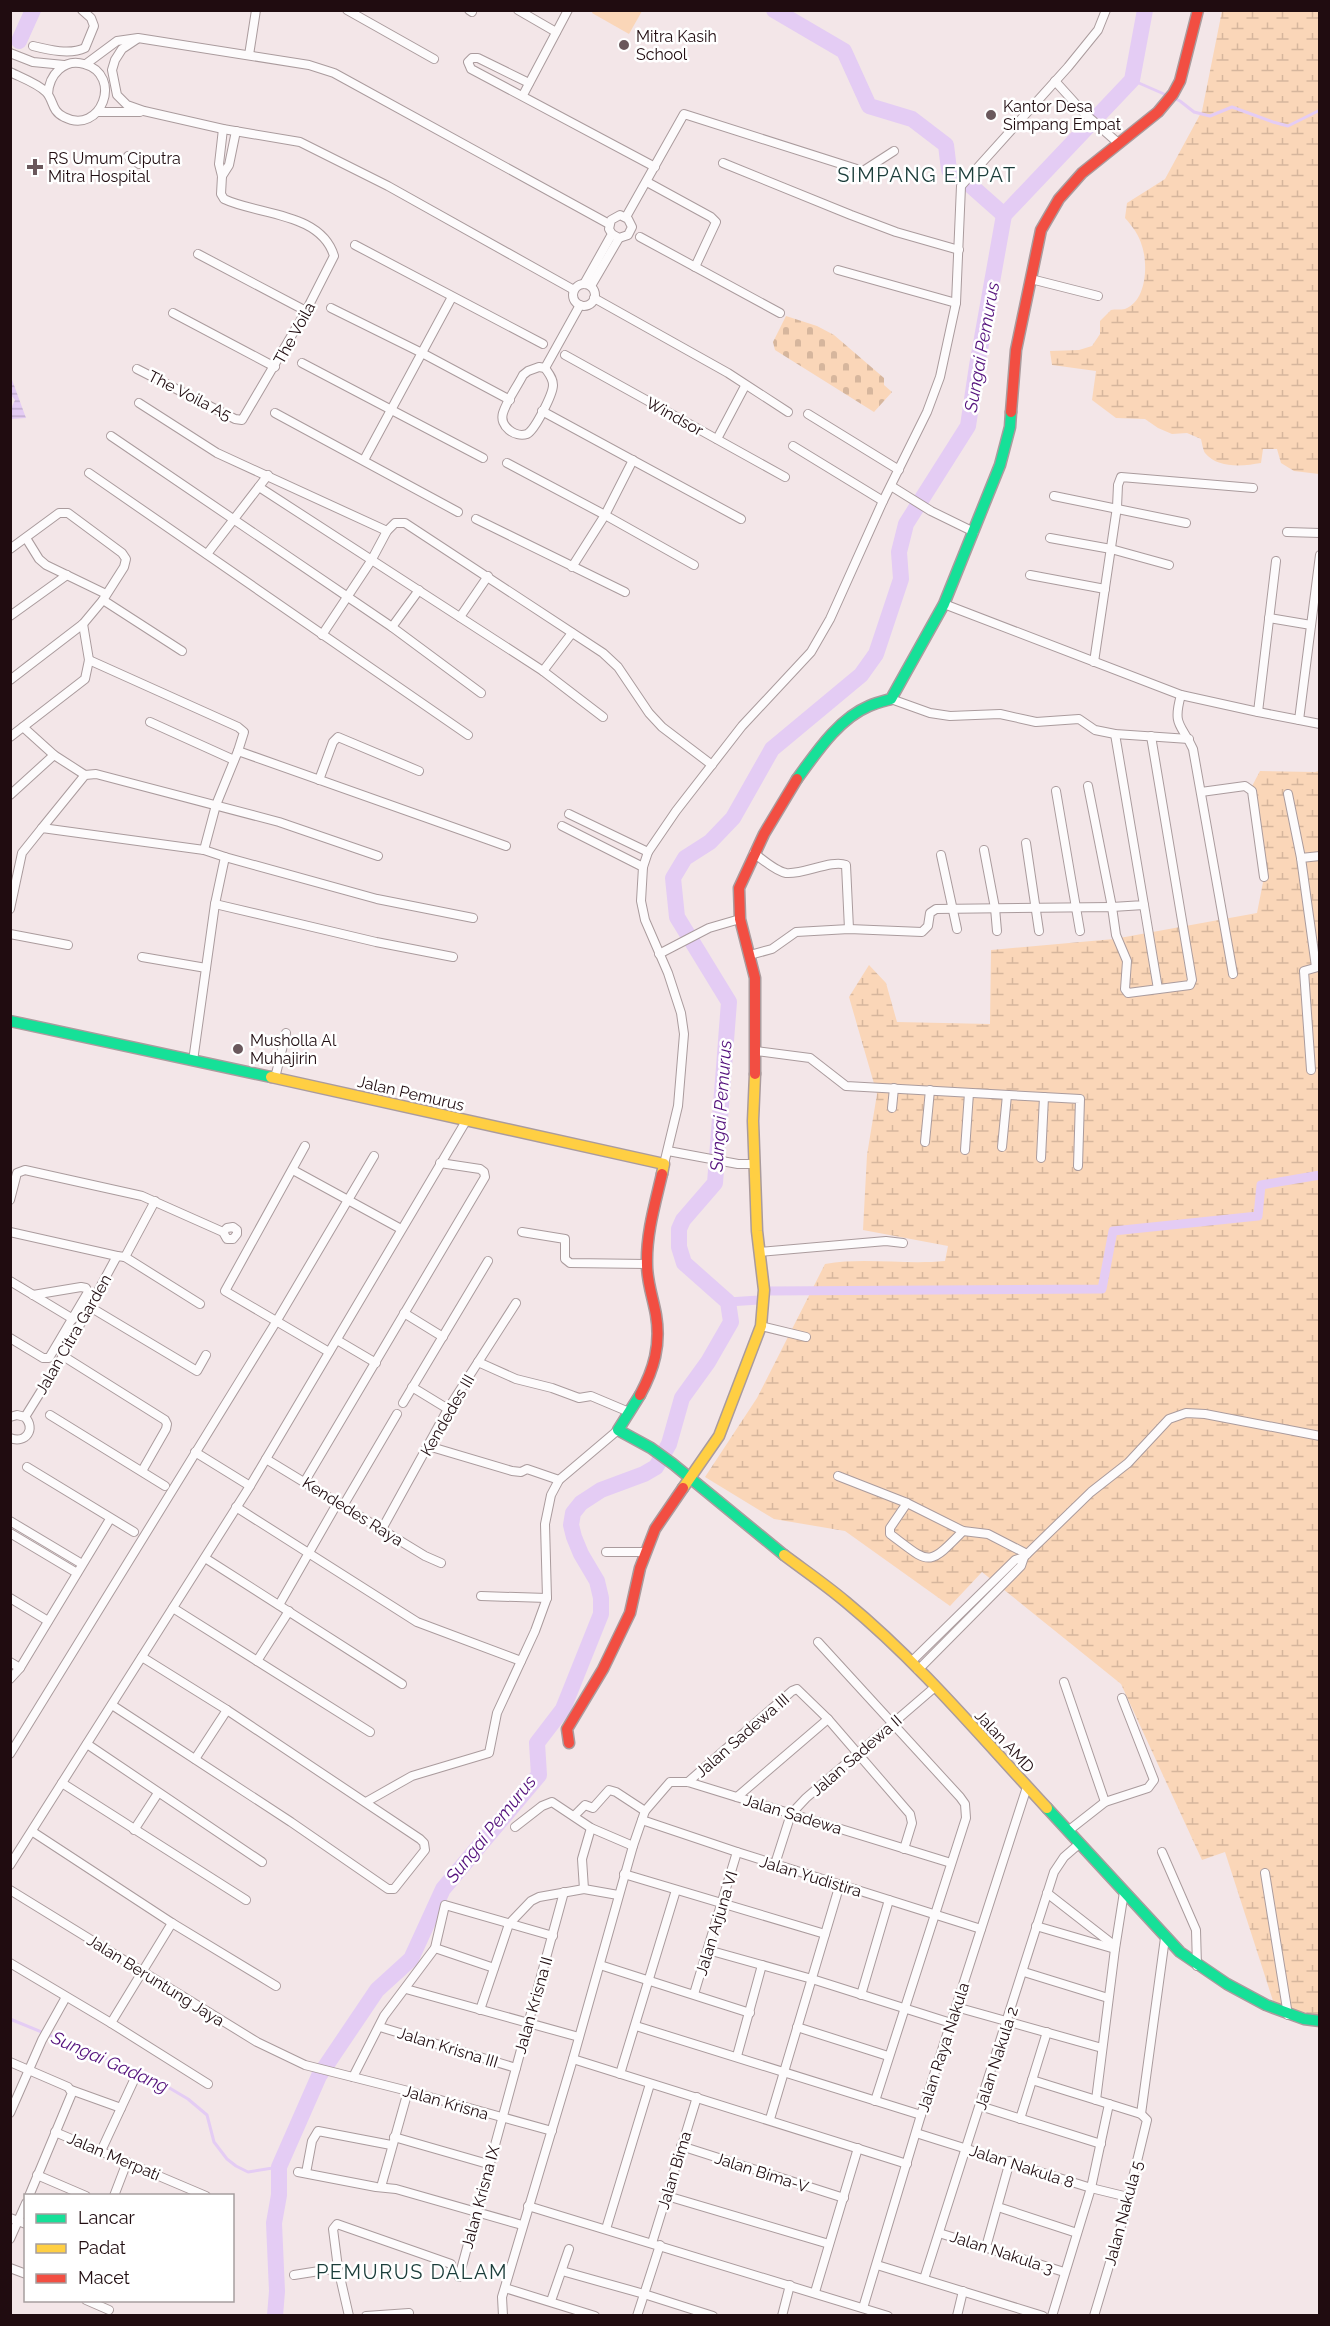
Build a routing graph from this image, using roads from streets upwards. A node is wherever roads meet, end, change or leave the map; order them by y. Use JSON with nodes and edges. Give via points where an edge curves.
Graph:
{"nodes":[{"id":1,"x":82,"y":10,"type":"edge"},
{"id":2,"x":256,"y":10,"type":"edge"},
{"id":3,"x":347,"y":10,"type":"edge"},
{"id":4,"x":518,"y":10,"type":"edge"},
{"id":5,"x":568,"y":10,"type":"edge"},
{"id":6,"x":1106,"y":10,"type":"edge"},
{"id":7,"x":1198,"y":10,"type":"edge"},
{"id":8,"x":556,"y":32,"type":"junction"},
{"id":9,"x":138,"y":38,"type":"junction"},
{"id":10,"x":33,"y":46,"type":"dead end"},
{"id":11,"x":10,"y":53,"type":"edge"},
{"id":12,"x":249,"y":55,"type":"junction"},
{"id":13,"x":434,"y":59,"type":"dead end"},
{"id":14,"x":86,"y":64,"type":"junction"},
{"id":15,"x":64,"y":65,"type":"junction"},
{"id":16,"x":10,"y":72,"type":"edge"},
{"id":17,"x":1055,"y":81,"type":"junction"},
{"id":18,"x":529,"y":83,"type":"junction"},
{"id":19,"x":48,"y":94,"type":"junction"},
{"id":20,"x":523,"y":95,"type":"junction"},
{"id":21,"x":144,"y":111,"type":"junction"},
{"id":22,"x":98,"y":112,"type":"junction"},
{"id":23,"x":223,"y":129,"type":"junction"},
{"id":24,"x":236,"y":131,"type":"junction"},
{"id":25,"x":1117,"y":142,"type":"junction"},
{"id":26,"x":894,"y":151,"type":"dead end"},
{"id":27,"x":128,"y":156,"type":"dead end"},
{"id":28,"x":723,"y":163,"type":"dead end"},
{"id":29,"x":140,"y":164,"type":"dead end"},
{"id":30,"x":655,"y":167,"type":"junction"},
{"id":31,"x":222,"y":176,"type":"junction"},
{"id":32,"x":647,"y":182,"type":"junction"},
{"id":33,"x":626,"y":217,"type":"junction"},
{"id":34,"x":609,"y":224,"type":"junction"},
{"id":35,"x":615,"y":236,"type":"junction"},
{"id":36,"x":640,"y":237,"type":"dead end"},
{"id":37,"x":355,"y":245,"type":"dead end"},
{"id":38,"x":958,"y":250,"type":"junction"},
{"id":39,"x":198,"y":254,"type":"dead end"},
{"id":40,"x":695,"y":267,"type":"junction"},
{"id":41,"x":838,"y":270,"type":"dead end"},
{"id":42,"x":1031,"y":279,"type":"junction"},
{"id":43,"x":587,"y":285,"type":"junction"},
{"id":44,"x":574,"y":290,"type":"junction"},
{"id":45,"x":1098,"y":296,"type":"dead end"},
{"id":46,"x":452,"y":297,"type":"junction"},
{"id":47,"x":594,"y":298,"type":"junction"},
{"id":48,"x":956,"y":303,"type":"junction"},
{"id":49,"x":580,"y":305,"type":"junction"},
{"id":50,"x":331,"y":308,"type":"dead end"},
{"id":51,"x":306,"y":311,"type":"junction"},
{"id":52,"x":173,"y":313,"type":"dead end"},
{"id":53,"x":780,"y":314,"type":"dead end"},
{"id":54,"x":543,"y":344,"type":"dead end"},
{"id":55,"x":422,"y":353,"type":"junction"},
{"id":56,"x":565,"y":355,"type":"dead end"},
{"id":57,"x":302,"y":363,"type":"dead end"},
{"id":58,"x":275,"y":367,"type":"junction"},
{"id":59,"x":545,"y":368,"type":"junction"},
{"id":60,"x":137,"y":369,"type":"dead end"},
{"id":61,"x":745,"y":386,"type":"junction"},
{"id":62,"x":510,"y":400,"type":"junction"},
{"id":63,"x":139,"y":403,"type":"dead end"},
{"id":64,"x":391,"y":409,"type":"junction"},
{"id":65,"x":542,"y":411,"type":"junction"},
{"id":66,"x":788,"y":412,"type":"dead end"},
{"id":67,"x":275,"y":413,"type":"dead end"},
{"id":68,"x":808,"y":414,"type":"dead end"},
{"id":69,"x":243,"y":420,"type":"joint"},
{"id":70,"x":111,"y":436,"type":"dead end"},
{"id":71,"x":717,"y":439,"type":"junction"},
{"id":72,"x":793,"y":446,"type":"dead end"},
{"id":73,"x":483,"y":458,"type":"dead end"},
{"id":74,"x":364,"y":460,"type":"junction"},
{"id":75,"x":633,"y":460,"type":"junction"},
{"id":76,"x":507,"y":463,"type":"dead end"},
{"id":77,"x":899,"y":470,"type":"junction"},
{"id":78,"x":89,"y":473,"type":"dead end"},
{"id":79,"x":268,"y":475,"type":"junction"},
{"id":80,"x":785,"y":477,"type":"dead end"},
{"id":81,"x":891,"y":486,"type":"junction"},
{"id":82,"x":259,"y":487,"type":"junction"},
{"id":83,"x":1252,"y":488,"type":"dead end"},
{"id":84,"x":1054,"y":496,"type":"dead end"},
{"id":85,"x":883,"y":501,"type":"junction"},
{"id":86,"x":1117,"y":507,"type":"junction"},
{"id":87,"x":458,"y":512,"type":"dead end"},
{"id":88,"x":605,"y":514,"type":"junction"},
{"id":89,"x":233,"y":518,"type":"junction"},
{"id":90,"x":476,"y":519,"type":"dead end"},
{"id":91,"x":741,"y":519,"type":"dead end"},
{"id":92,"x":1186,"y":523,"type":"dead end"},
{"id":93,"x":387,"y":531,"type":"junction"},
{"id":94,"x":974,"y":532,"type":"junction"},
{"id":95,"x":1287,"y":532,"type":"dead end"},
{"id":96,"x":1320,"y":533,"type":"edge"},
{"id":97,"x":26,"y":538,"type":"junction"},
{"id":98,"x":1050,"y":538,"type":"dead end"},
{"id":99,"x":10,"y":549,"type":"edge"},
{"id":100,"x":1111,"y":549,"type":"junction"},
{"id":101,"x":207,"y":554,"type":"junction"},
{"id":102,"x":1320,"y":555,"type":"edge"},
{"id":103,"x":371,"y":561,"type":"junction"},
{"id":104,"x":1276,"y":561,"type":"dead end"},
{"id":105,"x":694,"y":565,"type":"dead end"},
{"id":106,"x":1169,"y":565,"type":"dead end"},
{"id":107,"x":572,"y":567,"type":"junction"},
{"id":108,"x":67,"y":575,"type":"junction"},
{"id":109,"x":1030,"y":575,"type":"dead end"},
{"id":110,"x":488,"y":576,"type":"junction"},
{"id":111,"x":1105,"y":589,"type":"junction"},
{"id":112,"x":418,"y":590,"type":"junction"},
{"id":113,"x":625,"y":592,"type":"dead end"},
{"id":114,"x":104,"y":597,"type":"junction"},
{"id":115,"x":348,"y":598,"type":"junction"},
{"id":116,"x":944,"y":604,"type":"junction"},
{"id":117,"x":10,"y":616,"type":"edge"},
{"id":118,"x":460,"y":617,"type":"junction"},
{"id":119,"x":1269,"y":618,"type":"junction"},
{"id":120,"x":83,"y":624,"type":"junction"},
{"id":121,"x":1311,"y":625,"type":"junction"},
{"id":122,"x":392,"y":627,"type":"junction"},
{"id":123,"x":572,"y":633,"type":"junction"},
{"id":124,"x":322,"y":635,"type":"junction"},
{"id":125,"x":182,"y":651,"type":"dead end"},
{"id":126,"x":88,"y":660,"type":"junction"},
{"id":127,"x":1094,"y":662,"type":"junction"},
{"id":128,"x":543,"y":671,"type":"junction"},
{"id":129,"x":10,"y":680,"type":"edge"},
{"id":130,"x":481,"y":693,"type":"dead end"},
{"id":131,"x":1181,"y":695,"type":"junction"},
{"id":132,"x":891,"y":699,"type":"junction"},
{"id":133,"x":1258,"y":712,"type":"junction"},
{"id":134,"x":603,"y":717,"type":"dead end"},
{"id":135,"x":1299,"y":720,"type":"junction"},
{"id":136,"x":150,"y":722,"type":"dead end"},
{"id":137,"x":1320,"y":724,"type":"edge"},
{"id":138,"x":22,"y":727,"type":"junction"},
{"id":139,"x":1115,"y":734,"type":"junction"},
{"id":140,"x":468,"y":735,"type":"dead end"},
{"id":141,"x":1151,"y":736,"type":"junction"},
{"id":142,"x":10,"y":737,"type":"edge"},
{"id":143,"x":1189,"y":739,"type":"junction"},
{"id":144,"x":238,"y":751,"type":"junction"},
{"id":145,"x":54,"y":755,"type":"junction"},
{"id":146,"x":234,"y":760,"type":"junction"},
{"id":147,"x":712,"y":765,"type":"junction"},
{"id":148,"x":419,"y":771,"type":"dead end"},
{"id":149,"x":86,"y":776,"type":"junction"},
{"id":150,"x":319,"y":780,"type":"junction"},
{"id":151,"x":1088,"y":786,"type":"dead end"},
{"id":152,"x":1056,"y":791,"type":"dead end"},
{"id":153,"x":1201,"y":792,"type":"junction"},
{"id":154,"x":1288,"y":794,"type":"dead end"},
{"id":155,"x":10,"y":795,"type":"edge"},
{"id":156,"x":216,"y":806,"type":"junction"},
{"id":157,"x":569,"y":814,"type":"dead end"},
{"id":158,"x":562,"y":826,"type":"dead end"},
{"id":159,"x":42,"y":828,"type":"junction"},
{"id":160,"x":1026,"y":843,"type":"dead end"},
{"id":161,"x":506,"y":846,"type":"dead end"},
{"id":162,"x":204,"y":850,"type":"junction"},
{"id":163,"x":984,"y":850,"type":"dead end"},
{"id":164,"x":648,"y":852,"type":"junction"},
{"id":165,"x":753,"y":853,"type":"junction"},
{"id":166,"x":941,"y":855,"type":"dead end"},
{"id":167,"x":378,"y":856,"type":"dead end"},
{"id":168,"x":1320,"y":856,"type":"edge"},
{"id":169,"x":225,"y":857,"type":"junction"},
{"id":170,"x":1301,"y":858,"type":"junction"},
{"id":171,"x":643,"y":867,"type":"junction"},
{"id":172,"x":1264,"y":877,"type":"dead end"},
{"id":173,"x":215,"y":904,"type":"junction"},
{"id":174,"x":1144,"y":905,"type":"junction"},
{"id":175,"x":1076,"y":907,"type":"junction"},
{"id":176,"x":1112,"y":907,"type":"junction"},
{"id":177,"x":995,"y":908,"type":"junction"},
{"id":178,"x":1037,"y":908,"type":"junction"},
{"id":179,"x":10,"y":909,"type":"edge"},
{"id":180,"x":954,"y":909,"type":"junction"},
{"id":181,"x":473,"y":918,"type":"dead end"},
{"id":182,"x":740,"y":919,"type":"junction"},
{"id":183,"x":849,"y":929,"type":"junction"},
{"id":184,"x":957,"y":929,"type":"dead end"},
{"id":185,"x":997,"y":931,"type":"dead end"},
{"id":186,"x":1040,"y":931,"type":"dead end"},
{"id":187,"x":1080,"y":931,"type":"dead end"},
{"id":188,"x":10,"y":934,"type":"edge"},
{"id":189,"x":68,"y":945,"type":"dead end"},
{"id":190,"x":659,"y":954,"type":"junction"},
{"id":191,"x":750,"y":955,"type":"junction"},
{"id":192,"x":142,"y":957,"type":"dead end"},
{"id":193,"x":453,"y":957,"type":"dead end"},
{"id":194,"x":1318,"y":967,"type":"edge"},
{"id":195,"x":206,"y":968,"type":"junction"},
{"id":196,"x":1233,"y":974,"type":"dead end"},
{"id":197,"x":1158,"y":990,"type":"junction"},
{"id":198,"x":10,"y":1021,"type":"edge"},
{"id":199,"x":286,"y":1033,"type":"dead end"},
{"id":200,"x":756,"y":1051,"type":"junction"},
{"id":201,"x":193,"y":1061,"type":"junction"},
{"id":202,"x":1311,"y":1070,"type":"dead end"},
{"id":203,"x":275,"y":1078,"type":"junction"},
{"id":204,"x":894,"y":1088,"type":"junction"},
{"id":205,"x":930,"y":1090,"type":"junction"},
{"id":206,"x":969,"y":1093,"type":"junction"},
{"id":207,"x":1007,"y":1095,"type":"junction"},
{"id":208,"x":1044,"y":1097,"type":"junction"},
{"id":209,"x":892,"y":1108,"type":"dead end"},
{"id":210,"x":466,"y":1121,"type":"junction"},
{"id":211,"x":925,"y":1142,"type":"dead end"},
{"id":212,"x":305,"y":1146,"type":"dead end"},
{"id":213,"x":1002,"y":1146,"type":"dead end"},
{"id":214,"x":965,"y":1150,"type":"dead end"},
{"id":215,"x":668,"y":1152,"type":"junction"},
{"id":216,"x":374,"y":1156,"type":"dead end"},
{"id":217,"x":1041,"y":1158,"type":"dead end"},
{"id":218,"x":440,"y":1163,"type":"junction"},
{"id":219,"x":664,"y":1164,"type":"junction"},
{"id":220,"x":754,"y":1164,"type":"junction"},
{"id":221,"x":1078,"y":1166,"type":"dead end"},
{"id":222,"x":293,"y":1170,"type":"junction"},
{"id":223,"x":348,"y":1199,"type":"junction"},
{"id":224,"x":10,"y":1200,"type":"edge"},
{"id":225,"x":155,"y":1202,"type":"junction"},
{"id":226,"x":401,"y":1229,"type":"junction"},
{"id":227,"x":10,"y":1232,"type":"edge"},
{"id":228,"x":223,"y":1232,"type":"dead end"},
{"id":229,"x":522,"y":1232,"type":"dead end"},
{"id":230,"x":903,"y":1243,"type":"dead end"},
{"id":231,"x":760,"y":1252,"type":"junction"},
{"id":232,"x":121,"y":1257,"type":"junction"},
{"id":233,"x":488,"y":1261,"type":"dead end"},
{"id":234,"x":647,"y":1264,"type":"junction"},
{"id":235,"x":10,"y":1281,"type":"edge"},
{"id":236,"x":33,"y":1295,"type":"junction"},
{"id":237,"x":516,"y":1303,"type":"dead end"},
{"id":238,"x":200,"y":1304,"type":"dead end"},
{"id":239,"x":90,"y":1307,"type":"junction"},
{"id":240,"x":404,"y":1312,"type":"junction"},
{"id":241,"x":73,"y":1319,"type":"junction"},
{"id":242,"x":276,"y":1322,"type":"junction"},
{"id":243,"x":761,"y":1326,"type":"junction"},
{"id":244,"x":442,"y":1337,"type":"junction"},
{"id":245,"x":806,"y":1337,"type":"dead end"},
{"id":246,"x":10,"y":1338,"type":"edge"},
{"id":247,"x":337,"y":1340,"type":"junction"},
{"id":248,"x":329,"y":1352,"type":"junction"},
{"id":249,"x":206,"y":1355,"type":"dead end"},
{"id":250,"x":63,"y":1356,"type":"junction"},
{"id":251,"x":478,"y":1362,"type":"junction"},
{"id":252,"x":376,"y":1363,"type":"junction"},
{"id":253,"x":412,"y":1387,"type":"junction"},
{"id":254,"x":403,"y":1402,"type":"dead end"},
{"id":255,"x":448,"y":1409,"type":"junction"},
{"id":256,"x":629,"y":1412,"type":"junction"},
{"id":257,"x":398,"y":1414,"type":"dead end"},
{"id":258,"x":50,"y":1415,"type":"dead end"},
{"id":259,"x":11,"y":1416,"type":"edge"},
{"id":260,"x":25,"y":1417,"type":"junction"},
{"id":261,"x":618,"y":1430,"type":"junction"},
{"id":262,"x":1320,"y":1436,"type":"edge"},
{"id":263,"x":11,"y":1438,"type":"edge"},
{"id":264,"x":428,"y":1446,"type":"junction"},
{"id":265,"x":195,"y":1452,"type":"junction"},
{"id":266,"x":266,"y":1459,"type":"junction"},
{"id":267,"x":27,"y":1467,"type":"dead end"},
{"id":268,"x":142,"y":1471,"type":"junction"},
{"id":269,"x":838,"y":1476,"type":"dead end"},
{"id":270,"x":690,"y":1478,"type":"junction"},
{"id":271,"x":559,"y":1480,"type":"junction"},
{"id":272,"x":305,"y":1481,"type":"junction"},
{"id":273,"x":165,"y":1486,"type":"dead end"},
{"id":274,"x":250,"y":1486,"type":"junction"},
{"id":275,"x":907,"y":1503,"type":"junction"},
{"id":276,"x":341,"y":1504,"type":"junction"},
{"id":277,"x":236,"y":1507,"type":"junction"},
{"id":278,"x":110,"y":1519,"type":"junction"},
{"id":279,"x":10,"y":1521,"type":"edge"},
{"id":280,"x":382,"y":1529,"type":"junction"},
{"id":281,"x":963,"y":1531,"type":"junction"},
{"id":282,"x":134,"y":1532,"type":"dead end"},
{"id":283,"x":10,"y":1533,"type":"edge"},
{"id":284,"x":606,"y":1552,"type":"dead end"},
{"id":285,"x":645,"y":1552,"type":"junction"},
{"id":286,"x":309,"y":1553,"type":"junction"},
{"id":287,"x":1025,"y":1556,"type":"junction"},
{"id":288,"x":205,"y":1558,"type":"junction"},
{"id":289,"x":441,"y":1563,"type":"dead end"},
{"id":290,"x":82,"y":1564,"type":"junction"},
{"id":291,"x":77,"y":1573,"type":"junction"},
{"id":292,"x":481,"y":1596,"type":"dead end"},
{"id":293,"x":10,"y":1598,"type":"edge"},
{"id":294,"x":547,"y":1598,"type":"junction"},
{"id":295,"x":279,"y":1605,"type":"junction"},
{"id":296,"x":173,"y":1608,"type":"junction"},
{"id":297,"x":289,"y":1611,"type":"junction"},
{"id":298,"x":48,"y":1621,"type":"junction"},
{"id":299,"x":818,"y":1642,"type":"dead end"},
{"id":300,"x":142,"y":1657,"type":"junction"},
{"id":301,"x":257,"y":1661,"type":"junction"},
{"id":302,"x":521,"y":1661,"type":"junction"},
{"id":303,"x":10,"y":1662,"type":"edge"},
{"id":304,"x":914,"y":1666,"type":"junction"},
{"id":305,"x":20,"y":1668,"type":"junction"},
{"id":306,"x":10,"y":1679,"type":"edge"},
{"id":307,"x":1064,"y":1682,"type":"dead end"},
{"id":308,"x":402,"y":1684,"type":"dead end"},
{"id":309,"x":935,"y":1687,"type":"junction"},
{"id":310,"x":1122,"y":1698,"type":"dead end"},
{"id":311,"x":112,"y":1705,"type":"junction"},
{"id":312,"x":227,"y":1710,"type":"junction"},
{"id":313,"x":828,"y":1719,"type":"junction"},
{"id":314,"x":892,"y":1724,"type":"junction"},
{"id":315,"x":370,"y":1732,"type":"dead end"},
{"id":316,"x":568,"y":1743,"type":"dead end"},
{"id":317,"x":87,"y":1744,"type":"junction"},
{"id":318,"x":858,"y":1753,"type":"junction"},
{"id":319,"x":10,"y":1754,"type":"edge"},
{"id":320,"x":195,"y":1760,"type":"junction"},
{"id":321,"x":688,"y":1782,"type":"junction"},
{"id":322,"x":62,"y":1783,"type":"junction"},
{"id":323,"x":1027,"y":1787,"type":"junction"},
{"id":324,"x":158,"y":1793,"type":"junction"},
{"id":325,"x":737,"y":1797,"type":"junction"},
{"id":326,"x":366,"y":1802,"type":"junction"},
{"id":327,"x":1105,"y":1802,"type":"junction"},
{"id":328,"x":645,"y":1811,"type":"junction"},
{"id":329,"x":791,"y":1814,"type":"junction"},
{"id":330,"x":574,"y":1816,"type":"junction"},
{"id":331,"x":642,"y":1820,"type":"junction"},
{"id":332,"x":515,"y":1827,"type":"dead end"},
{"id":333,"x":591,"y":1828,"type":"junction"},
{"id":334,"x":134,"y":1830,"type":"junction"},
{"id":335,"x":1068,"y":1831,"type":"junction"},
{"id":336,"x":33,"y":1832,"type":"junction"},
{"id":337,"x":1079,"y":1844,"type":"junction"},
{"id":338,"x":633,"y":1846,"type":"junction"},
{"id":339,"x":904,"y":1849,"type":"junction"},
{"id":340,"x":737,"y":1852,"type":"junction"},
{"id":341,"x":1162,"y":1852,"type":"dead end"},
{"id":342,"x":262,"y":1862,"type":"dead end"},
{"id":343,"x":951,"y":1863,"type":"junction"},
{"id":344,"x":775,"y":1864,"type":"junction"},
{"id":345,"x":10,"y":1865,"type":"edge"},
{"id":346,"x":1265,"y":1873,"type":"dead end"},
{"id":347,"x":624,"y":1874,"type":"junction"},
{"id":348,"x":840,"y":1884,"type":"junction"},
{"id":349,"x":584,"y":1888,"type":"junction"},
{"id":350,"x":10,"y":1890,"type":"edge"},
{"id":351,"x":676,"y":1890,"type":"junction"},
{"id":352,"x":564,"y":1892,"type":"junction"},
{"id":353,"x":1124,"y":1892,"type":"junction"},
{"id":354,"x":1047,"y":1893,"type":"junction"},
{"id":355,"x":618,"y":1895,"type":"junction"},
{"id":356,"x":246,"y":1900,"type":"dead end"},
{"id":357,"x":888,"y":1900,"type":"junction"},
{"id":358,"x":722,"y":1903,"type":"junction"},
{"id":359,"x":934,"y":1914,"type":"junction"},
{"id":360,"x":172,"y":1923,"type":"junction"},
{"id":361,"x":509,"y":1924,"type":"junction"},
{"id":362,"x":1036,"y":1926,"type":"junction"},
{"id":363,"x":981,"y":1929,"type":"junction"},
{"id":364,"x":825,"y":1934,"type":"junction"},
{"id":365,"x":553,"y":1936,"type":"junction"},
{"id":366,"x":1165,"y":1938,"type":"junction"},
{"id":367,"x":435,"y":1948,"type":"junction"},
{"id":368,"x":1115,"y":1948,"type":"junction"},
{"id":369,"x":708,"y":1950,"type":"junction"},
{"id":370,"x":10,"y":1963,"type":"edge"},
{"id":371,"x":600,"y":1965,"type":"junction"},
{"id":372,"x":762,"y":1965,"type":"junction"},
{"id":373,"x":1197,"y":1966,"type":"junction"},
{"id":374,"x":494,"y":1968,"type":"junction"},
{"id":375,"x":143,"y":1972,"type":"junction"},
{"id":376,"x":1024,"y":1972,"type":"junction"},
{"id":377,"x":812,"y":1979,"type":"junction"},
{"id":378,"x":649,"y":1981,"type":"junction"},
{"id":379,"x":276,"y":1986,"type":"dead end"},
{"id":380,"x":406,"y":1989,"type":"junction"},
{"id":381,"x":694,"y":1994,"type":"junction"},
{"id":382,"x":861,"y":1995,"type":"junction"},
{"id":383,"x":66,"y":1997,"type":"junction"},
{"id":384,"x":1108,"y":1998,"type":"junction"},
{"id":385,"x":956,"y":2007,"type":"junction"},
{"id":386,"x":903,"y":2009,"type":"junction"},
{"id":387,"x":480,"y":2010,"type":"junction"},
{"id":388,"x":750,"y":2013,"type":"junction"},
{"id":389,"x":1288,"y":2015,"type":"junction"},
{"id":390,"x":1320,"y":2021,"type":"edge"},
{"id":391,"x":1008,"y":2022,"type":"junction"},
{"id":392,"x":111,"y":2023,"type":"junction"},
{"id":393,"x":951,"y":2023,"type":"junction"},
{"id":394,"x":528,"y":2024,"type":"junction"},
{"id":395,"x":636,"y":2026,"type":"junction"},
{"id":396,"x":380,"y":2027,"type":"junction"},
{"id":397,"x":797,"y":2027,"type":"junction"},
{"id":398,"x":1047,"y":2032,"type":"junction"},
{"id":399,"x":579,"y":2037,"type":"junction"},
{"id":400,"x":1102,"y":2048,"type":"junction"},
{"id":401,"x":737,"y":2056,"type":"junction"},
{"id":402,"x":888,"y":2056,"type":"junction"},
{"id":403,"x":573,"y":2059,"type":"junction"},
{"id":404,"x":10,"y":2062,"type":"edge"},
{"id":405,"x":516,"y":2068,"type":"junction"},
{"id":406,"x":28,"y":2071,"type":"junction"},
{"id":407,"x":783,"y":2071,"type":"junction"},
{"id":408,"x":339,"y":2074,"type":"joint"},
{"id":409,"x":620,"y":2074,"type":"junction"},
{"id":410,"x":353,"y":2077,"type":"junction"},
{"id":411,"x":135,"y":2078,"type":"dead end"},
{"id":412,"x":1032,"y":2080,"type":"junction"},
{"id":413,"x":208,"y":2084,"type":"dead end"},
{"id":414,"x":650,"y":2084,"type":"junction"},
{"id":415,"x":71,"y":2090,"type":"junction"},
{"id":416,"x":408,"y":2091,"type":"junction"},
{"id":417,"x":697,"y":2097,"type":"junction"},
{"id":418,"x":1096,"y":2100,"type":"junction"},
{"id":419,"x":875,"y":2101,"type":"junction"},
{"id":420,"x":1109,"y":2104,"type":"junction"},
{"id":421,"x":980,"y":2106,"type":"junction"},
{"id":422,"x":121,"y":2108,"type":"junction"},
{"id":423,"x":10,"y":2113,"type":"edge"},
{"id":424,"x":1141,"y":2114,"type":"junction"},
{"id":425,"x":921,"y":2115,"type":"junction"},
{"id":426,"x":502,"y":2118,"type":"junction"},
{"id":427,"x":770,"y":2119,"type":"junction"},
{"id":428,"x":1020,"y":2119,"type":"junction"},
{"id":429,"x":552,"y":2131,"type":"junction"},
{"id":430,"x":55,"y":2132,"type":"junction"},
{"id":431,"x":916,"y":2133,"type":"junction"},
{"id":432,"x":393,"y":2141,"type":"junction"},
{"id":433,"x":1101,"y":2144,"type":"junction"},
{"id":434,"x":681,"y":2146,"type":"junction"},
{"id":435,"x":858,"y":2148,"type":"junction"},
{"id":436,"x":966,"y":2148,"type":"junction"},
{"id":437,"x":101,"y":2151,"type":"junction"},
{"id":438,"x":1010,"y":2161,"type":"junction"},
{"id":439,"x":127,"y":2162,"type":"junction"},
{"id":440,"x":488,"y":2164,"type":"junction"},
{"id":441,"x":907,"y":2164,"type":"junction"},
{"id":442,"x":37,"y":2175,"type":"junction"},
{"id":443,"x":381,"y":2187,"type":"junction"},
{"id":444,"x":1090,"y":2188,"type":"junction"},
{"id":445,"x":30,"y":2194,"type":"edge"},
{"id":446,"x":81,"y":2194,"type":"edge"},
{"id":447,"x":115,"y":2194,"type":"edge"},
{"id":448,"x":201,"y":2194,"type":"edge"},
{"id":449,"x":667,"y":2196,"type":"junction"},
{"id":450,"x":1128,"y":2197,"type":"junction"},
{"id":451,"x":844,"y":2198,"type":"junction"},
{"id":452,"x":528,"y":2206,"type":"junction"},
{"id":453,"x":998,"y":2207,"type":"junction"},
{"id":454,"x":476,"y":2211,"type":"junction"},
{"id":455,"x":18,"y":2221,"type":"edge"},
{"id":456,"x":522,"y":2225,"type":"junction"},
{"id":457,"x":606,"y":2229,"type":"junction"},
{"id":458,"x":939,"y":2233,"type":"junction"},
{"id":459,"x":1077,"y":2233,"type":"junction"},
{"id":460,"x":10,"y":2239,"type":"edge"},
{"id":461,"x":656,"y":2244,"type":"junction"},
{"id":462,"x":829,"y":2244,"type":"junction"},
{"id":463,"x":986,"y":2247,"type":"junction"},
{"id":464,"x":569,"y":2249,"type":"dead end"},
{"id":465,"x":451,"y":2264,"type":"dead end"},
{"id":466,"x":877,"y":2265,"type":"junction"},
{"id":467,"x":338,"y":2268,"type":"junction"},
{"id":468,"x":562,"y":2271,"type":"junction"},
{"id":469,"x":1064,"y":2272,"type":"junction"},
{"id":470,"x":294,"y":2275,"type":"dead end"},
{"id":471,"x":459,"y":2277,"type":"dead end"},
{"id":472,"x":924,"y":2279,"type":"junction"},
{"id":473,"x":790,"y":2284,"type":"junction"},
{"id":474,"x":505,"y":2288,"type":"junction"},
{"id":475,"x":963,"y":2291,"type":"junction"},
{"id":476,"x":814,"y":2292,"type":"junction"},
{"id":477,"x":644,"y":2294,"type":"junction"},
{"id":478,"x":551,"y":2301,"type":"junction"},
{"id":479,"x":89,"y":2302,"type":"edge"},
{"id":480,"x":863,"y":2308,"type":"junction"},
{"id":481,"x":109,"y":2310,"type":"dead end"},
{"id":482,"x":686,"y":2312,"type":"edge"},
{"id":483,"x":409,"y":2313,"type":"dead end"},
{"id":484,"x":349,"y":2316,"type":"edge"},
{"id":485,"x":366,"y":2316,"type":"edge"},
{"id":486,"x":502,"y":2316,"type":"edge"},
{"id":487,"x":595,"y":2316,"type":"edge"},
{"id":488,"x":638,"y":2316,"type":"edge"},
{"id":489,"x":713,"y":2316,"type":"edge"},
{"id":490,"x":782,"y":2316,"type":"edge"},
{"id":491,"x":888,"y":2316,"type":"edge"},
{"id":492,"x":957,"y":2316,"type":"edge"},
{"id":493,"x":1043,"y":2316,"type":"edge"},
{"id":494,"x":1052,"y":2316,"type":"edge"},
{"id":495,"x":1094,"y":2316,"type":"edge"}],
"edges":[{"from":1,"to":10,"type":"street","via":[[94,26],[85,48],[52,51]]},
{"from":2,"to":12,"type":"street"},
{"from":3,"to":13,"type":"street"},
{"from":4,"to":8,"type":"street"},
{"from":5,"to":8,"type":"street"},
{"from":6,"to":17,"type":"street","via":[[1098,30]]},
{"from":7,"to":25,"type":"street","via":[[1180,81],[1170,98],[1158,112]]},
{"from":8,"to":18,"type":"street"},
{"from":9,"to":12,"type":"street"},
{"from":9,"to":14,"type":"street","via":[[117,41]]},
{"from":9,"to":21,"type":"street","via":[[122,49],[111,70],[117,95],[127,105]]},
{"from":11,"to":15,"type":"street","via":[[33,62]]},
{"from":12,"to":34,"type":"street","via":[[334,73]]},
{"from":14,"to":15,"type":"street"},
{"from":14,"to":22,"type":"street","via":[[101,76],[105,85],[105,100]]},
{"from":15,"to":19,"type":"street","via":[[51,79]]},
{"from":16,"to":19,"type":"street"},
{"from":17,"to":25,"type":"street"},
{"from":17,"to":38,"type":"street","via":[[961,186]]},
{"from":18,"to":20,"type":"street"},
{"from":18,"to":20,"type":"street","via":[[478,58],[468,62],[471,69]]},
{"from":19,"to":22,"type":"street","via":[[56,111],[72,120]]},
{"from":20,"to":30,"type":"street"},
{"from":21,"to":22,"type":"street"},
{"from":21,"to":23,"type":"street"},
{"from":23,"to":24,"type":"street"},
{"from":23,"to":31,"type":"street","via":[[219,164]]},
{"from":24,"to":31,"type":"street","via":[[229,165]]},
{"from":24,"to":44,"type":"street","via":[[306,145]]},
{"from":25,"to":42,"type":"street","via":[[1082,172],[1050,211],[1036,246]]},
{"from":26,"to":30,"type":"street","via":[[863,171],[684,114]]},
{"from":27,"to":29,"type":"street"},
{"from":28,"to":38,"type":"street","via":[[860,219]]},
{"from":30,"to":32,"type":"street"},
{"from":31,"to":51,"type":"street","name":"The Voila","via":[[224,199],[291,218],[328,244],[334,256]]},
{"from":32,"to":33,"type":"street"},
{"from":32,"to":40,"type":"street","via":[[716,222]]},
{"from":33,"to":34,"type":"street","via":[[616,216]]},
{"from":33,"to":35,"type":"street","via":[[631,229],[628,235]]},
{"from":34,"to":35,"type":"street"},
{"from":35,"to":43,"type":"street"},
{"from":36,"to":40,"type":"street"},
{"from":37,"to":46,"type":"street"},
{"from":38,"to":48,"type":"street"},
{"from":39,"to":51,"type":"street"},
{"from":40,"to":53,"type":"street"},
{"from":41,"to":48,"type":"street"},
{"from":42,"to":45,"type":"street"},
{"from":42,"to":94,"type":"street","via":[[1016,350],[1008,437]]},
{"from":43,"to":44,"type":"street"},
{"from":43,"to":47,"type":"street","via":[[594,290]]},
{"from":44,"to":49,"type":"street","via":[[573,297]]},
{"from":46,"to":54,"type":"street"},
{"from":46,"to":55,"type":"street"},
{"from":47,"to":49,"type":"street","via":[[590,304]]},
{"from":47,"to":61,"type":"street"},
{"from":48,"to":77,"type":"street","via":[[940,377]]},
{"from":49,"to":59,"type":"street"},
{"from":50,"to":55,"type":"street"},
{"from":51,"to":58,"type":"street","name":"The Voila"},
{"from":52,"to":58,"type":"street"},
{"from":55,"to":62,"type":"street"},
{"from":55,"to":64,"type":"street"},
{"from":56,"to":71,"type":"street","name":"Windsor"},
{"from":57,"to":64,"type":"street"},
{"from":58,"to":69,"type":"street","name":"The Voila"},
{"from":59,"to":62,"type":"street","via":[[528,371]]},
{"from":59,"to":65,"type":"street","via":[[553,383]]},
{"from":60,"to":69,"type":"street","name":"The Voila A5"},
{"from":61,"to":66,"type":"street"},
{"from":61,"to":71,"type":"street"},
{"from":62,"to":65,"type":"street","via":[[503,418],[508,430],[519,435],[534,429]]},
{"from":63,"to":79,"type":"street","via":[[209,449]]},
{"from":64,"to":73,"type":"street"},
{"from":64,"to":74,"type":"street"},
{"from":65,"to":75,"type":"street"},
{"from":67,"to":74,"type":"street"},
{"from":68,"to":77,"type":"street"},
{"from":70,"to":89,"type":"street"},
{"from":71,"to":80,"type":"street","name":"Windsor"},
{"from":72,"to":85,"type":"street"},
{"from":74,"to":87,"type":"street"},
{"from":75,"to":88,"type":"street"},
{"from":75,"to":91,"type":"street"},
{"from":76,"to":88,"type":"street"},
{"from":77,"to":81,"type":"street"},
{"from":78,"to":101,"type":"street"},
{"from":79,"to":82,"type":"street"},
{"from":79,"to":93,"type":"street"},
{"from":81,"to":85,"type":"street"},
{"from":81,"to":94,"type":"street"},
{"from":82,"to":89,"type":"street"},
{"from":82,"to":103,"type":"street"},
{"from":83,"to":86,"type":"street","via":[[1124,476],[1118,485]]},
{"from":84,"to":86,"type":"street"},
{"from":85,"to":147,"type":"street","via":[[843,594],[811,651]]},
{"from":86,"to":92,"type":"street"},
{"from":86,"to":100,"type":"street"},
{"from":88,"to":105,"type":"street"},
{"from":88,"to":107,"type":"street"},
{"from":89,"to":101,"type":"street"},
{"from":89,"to":115,"type":"street"},
{"from":90,"to":107,"type":"street"},
{"from":93,"to":103,"type":"street"},
{"from":93,"to":110,"type":"street","via":[[395,523],[405,523]]},
{"from":94,"to":116,"type":"street"},
{"from":95,"to":96,"type":"street"},
{"from":97,"to":99,"type":"street"},
{"from":97,"to":108,"type":"street","via":[[42,562]]},
{"from":97,"to":114,"type":"street","via":[[59,513],[68,513],[122,553],[126,559],[124,567]]},
{"from":98,"to":100,"type":"street"},
{"from":100,"to":106,"type":"street"},
{"from":100,"to":111,"type":"street"},
{"from":101,"to":124,"type":"street"},
{"from":102,"to":121,"type":"street"},
{"from":103,"to":112,"type":"street"},
{"from":103,"to":115,"type":"street"},
{"from":104,"to":119,"type":"street"},
{"from":107,"to":113,"type":"street"},
{"from":108,"to":114,"type":"street"},
{"from":108,"to":117,"type":"street"},
{"from":109,"to":111,"type":"street"},
{"from":110,"to":118,"type":"street"},
{"from":110,"to":123,"type":"street"},
{"from":111,"to":127,"type":"street"},
{"from":112,"to":118,"type":"street"},
{"from":112,"to":122,"type":"street"},
{"from":114,"to":120,"type":"street"},
{"from":114,"to":125,"type":"street"},
{"from":115,"to":122,"type":"street"},
{"from":115,"to":124,"type":"street"},
{"from":116,"to":127,"type":"street"},
{"from":116,"to":132,"type":"street"},
{"from":118,"to":128,"type":"street"},
{"from":119,"to":121,"type":"street"},
{"from":119,"to":133,"type":"street"},
{"from":120,"to":126,"type":"street"},
{"from":120,"to":129,"type":"street"},
{"from":121,"to":135,"type":"street"},
{"from":122,"to":130,"type":"street"},
{"from":123,"to":128,"type":"street"},
{"from":123,"to":147,"type":"street","via":[[618,667],[662,727]]},
{"from":124,"to":140,"type":"street"},
{"from":126,"to":138,"type":"street","via":[[85,680]]},
{"from":126,"to":144,"type":"street","via":[[238,727],[244,732]]},
{"from":127,"to":131,"type":"street"},
{"from":128,"to":134,"type":"street"},
{"from":131,"to":133,"type":"street"},
{"from":131,"to":143,"type":"street","via":[[1177,716]]},
{"from":132,"to":139,"type":"street","via":[[950,716],[1000,714],[1036,722],[1079,719],[1095,730]]},
{"from":132,"to":165,"type":"street","via":[[865,707],[827,740]]},
{"from":133,"to":135,"type":"street"},
{"from":135,"to":137,"type":"street"},
{"from":136,"to":146,"type":"street"},
{"from":138,"to":142,"type":"street"},
{"from":138,"to":145,"type":"street"},
{"from":139,"to":141,"type":"street"},
{"from":139,"to":174,"type":"street"},
{"from":141,"to":143,"type":"street"},
{"from":141,"to":197,"type":"street","via":[[1192,983]]},
{"from":143,"to":153,"type":"street"},
{"from":144,"to":146,"type":"street"},
{"from":144,"to":150,"type":"street"},
{"from":145,"to":149,"type":"street"},
{"from":145,"to":155,"type":"street"},
{"from":146,"to":156,"type":"street"},
{"from":147,"to":164,"type":"street"},
{"from":148,"to":150,"type":"street","via":[[338,737]]},
{"from":149,"to":156,"type":"street","via":[[96,774]]},
{"from":149,"to":159,"type":"street"},
{"from":150,"to":161,"type":"street"},
{"from":151,"to":176,"type":"street"},
{"from":152,"to":175,"type":"street"},
{"from":153,"to":172,"type":"street","via":[[1245,786],[1252,791]]},
{"from":153,"to":196,"type":"street"},
{"from":154,"to":170,"type":"street"},
{"from":156,"to":162,"type":"street"},
{"from":156,"to":167,"type":"street","via":[[279,822]]},
{"from":157,"to":164,"type":"street"},
{"from":158,"to":171,"type":"street"},
{"from":159,"to":162,"type":"street"},
{"from":159,"to":179,"type":"street","via":[[22,854]]},
{"from":160,"to":178,"type":"street"},
{"from":162,"to":169,"type":"street"},
{"from":163,"to":177,"type":"street"},
{"from":164,"to":171,"type":"street"},
{"from":165,"to":182,"type":"street","via":[[739,888]]},
{"from":165,"to":183,"type":"street","via":[[786,873],[836,863],[846,865]]},
{"from":166,"to":180,"type":"street"},
{"from":168,"to":170,"type":"street"},
{"from":169,"to":173,"type":"street"},
{"from":169,"to":181,"type":"street","via":[[377,899]]},
{"from":170,"to":194,"type":"street"},
{"from":171,"to":190,"type":"street","via":[[645,920]]},
{"from":173,"to":193,"type":"street"},
{"from":173,"to":195,"type":"street"},
{"from":174,"to":176,"type":"street"},
{"from":174,"to":197,"type":"street"},
{"from":175,"to":176,"type":"street"},
{"from":175,"to":178,"type":"street"},
{"from":175,"to":187,"type":"street"},
{"from":176,"to":197,"type":"street","via":[[1116,935],[1127,961],[1126,991],[1130,994]]},
{"from":177,"to":178,"type":"street"},
{"from":177,"to":180,"type":"street"},
{"from":177,"to":185,"type":"street"},
{"from":178,"to":186,"type":"street"},
{"from":180,"to":183,"type":"street","via":[[932,910],[927,929],[922,932]]},
{"from":180,"to":184,"type":"street"},
{"from":182,"to":190,"type":"street","via":[[709,928]]},
{"from":182,"to":191,"type":"street"},
{"from":183,"to":191,"type":"street","via":[[796,932],[772,949]]},
{"from":188,"to":189,"type":"street"},
{"from":190,"to":215,"type":"street","via":[[681,1013],[684,1034],[678,1106]]},
{"from":191,"to":200,"type":"street","via":[[755,978]]},
{"from":192,"to":195,"type":"street"},
{"from":194,"to":202,"type":"street","via":[[1304,971]]},
{"from":195,"to":201,"type":"street"},
{"from":198,"to":201,"type":"street","name":"Jalan Pemurus"},
{"from":199,"to":203,"type":"street"},
{"from":200,"to":204,"type":"street","via":[[810,1058],[846,1086]]},
{"from":200,"to":220,"type":"street"},
{"from":201,"to":203,"type":"street","name":"Jalan Pemurus"},
{"from":203,"to":210,"type":"street","name":"Jalan Pemurus"},
{"from":204,"to":205,"type":"street"},
{"from":204,"to":209,"type":"street"},
{"from":205,"to":206,"type":"street"},
{"from":205,"to":211,"type":"street"},
{"from":206,"to":207,"type":"street"},
{"from":206,"to":214,"type":"street"},
{"from":207,"to":208,"type":"street"},
{"from":207,"to":213,"type":"street"},
{"from":208,"to":217,"type":"street"},
{"from":208,"to":221,"type":"street","via":[[1080,1099]]},
{"from":210,"to":218,"type":"street"},
{"from":210,"to":219,"type":"street","name":"Jalan Pemurus"},
{"from":212,"to":222,"type":"street"},
{"from":215,"to":219,"type":"street"},
{"from":215,"to":220,"type":"street"},
{"from":216,"to":223,"type":"street"},
{"from":218,"to":226,"type":"street"},
{"from":218,"to":240,"type":"street","via":[[480,1169],[485,1177]]},
{"from":219,"to":234,"type":"street"},
{"from":220,"to":231,"type":"street"},
{"from":222,"to":223,"type":"street"},
{"from":222,"to":242,"type":"street","via":[[225,1290]]},
{"from":223,"to":226,"type":"street"},
{"from":223,"to":242,"type":"street"},
{"from":224,"to":225,"type":"street","via":[[17,1173],[25,1170]]},
{"from":225,"to":228,"type":"street"},
{"from":225,"to":232,"type":"street","name":"Jalan Citra Garden"},
{"from":226,"to":247,"type":"street"},
{"from":227,"to":232,"type":"street"},
{"from":229,"to":234,"type":"street","via":[[565,1239],[565,1259],[570,1263]]},
{"from":230,"to":231,"type":"street","via":[[886,1241]]},
{"from":231,"to":243,"type":"street","via":[[764,1290]]},
{"from":232,"to":238,"type":"street"},
{"from":232,"to":239,"type":"street","name":"Jalan Citra Garden"},
{"from":233,"to":244,"type":"street"},
{"from":234,"to":256,"type":"street","via":[[658,1346],[650,1375]]},
{"from":235,"to":236,"type":"street"},
{"from":236,"to":241,"type":"street"},
{"from":236,"to":241,"type":"street","name":"Jalan Citra Garden","via":[[86,1288],[87,1294]]},
{"from":237,"to":251,"type":"street","name":"Kendedes III"},
{"from":239,"to":249,"type":"street","via":[[197,1371]]},
{"from":239,"to":250,"type":"street","name":"Jalan Citra Garden"},
{"from":240,"to":244,"type":"street"},
{"from":240,"to":252,"type":"street"},
{"from":241,"to":246,"type":"street","name":"Jalan Citra Garden","via":[[49,1358]]},
{"from":242,"to":248,"type":"street"},
{"from":242,"to":265,"type":"street"},
{"from":243,"to":245,"type":"street"},
{"from":243,"to":270,"type":"street","via":[[723,1430]]},
{"from":244,"to":253,"type":"street"},
{"from":247,"to":248,"type":"street"},
{"from":247,"to":252,"type":"street"},
{"from":248,"to":266,"type":"street"},
{"from":250,"to":260,"type":"street","name":"Jalan Citra Garden"},
{"from":250,"to":268,"type":"street","via":[[165,1420],[166,1430]]},
{"from":251,"to":255,"type":"street","name":"Kendedes III"},
{"from":251,"to":256,"type":"street","via":[[516,1379],[579,1398],[591,1396]]},
{"from":252,"to":272,"type":"street"},
{"from":253,"to":254,"type":"street"},
{"from":253,"to":255,"type":"street"},
{"from":255,"to":264,"type":"street","name":"Kendedes III"},
{"from":256,"to":261,"type":"street"},
{"from":257,"to":276,"type":"street"},
{"from":258,"to":268,"type":"street"},
{"from":259,"to":260,"type":"street"},
{"from":260,"to":263,"type":"street","name":"Jalan Citra Garden","via":[[30,1425],[28,1434],[22,1439]]},
{"from":261,"to":270,"type":"street","name":"Jalan AMD","via":[[651,1448]]},
{"from":261,"to":271,"type":"street"},
{"from":262,"to":287,"type":"street","via":[[1205,1414],[1176,1415]]},
{"from":264,"to":271,"type":"street","via":[[512,1471],[527,1469]]},
{"from":264,"to":280,"type":"street","name":"Kendedes III"},
{"from":265,"to":274,"type":"street"},
{"from":265,"to":319,"type":"street"},
{"from":266,"to":272,"type":"street","name":"Kendedes Raya"},
{"from":266,"to":274,"type":"street"},
{"from":267,"to":278,"type":"street"},
{"from":268,"to":273,"type":"street"},
{"from":269,"to":275,"type":"street"},
{"from":270,"to":285,"type":"street","via":[[655,1529]]},
{"from":270,"to":304,"type":"street","name":"Jalan AMD","via":[[846,1602]]},
{"from":271,"to":294,"type":"street","via":[[546,1515]]},
{"from":272,"to":276,"type":"street","name":"Kendedes Raya"},
{"from":274,"to":277,"type":"street"},
{"from":275,"to":281,"type":"street"},
{"from":275,"to":281,"type":"street","via":[[890,1534],[924,1558],[937,1555]]},
{"from":276,"to":280,"type":"street","name":"Kendedes Raya"},
{"from":276,"to":286,"type":"street"},
{"from":277,"to":286,"type":"street"},
{"from":277,"to":288,"type":"street"},
{"from":278,"to":282,"type":"street"},
{"from":278,"to":290,"type":"street"},
{"from":279,"to":290,"type":"street"},
{"from":280,"to":289,"type":"street","name":"Kendedes Raya"},
{"from":281,"to":287,"type":"street","via":[[988,1534]]},
{"from":283,"to":291,"type":"street"},
{"from":284,"to":285,"type":"street"},
{"from":285,"to":316,"type":"street","via":[[630,1613],[567,1729]]},
{"from":286,"to":295,"type":"street"},
{"from":286,"to":302,"type":"street","via":[[417,1622]]},
{"from":287,"to":304,"type":"street","via":[[1015,1560]]},
{"from":288,"to":295,"type":"street"},
{"from":288,"to":296,"type":"street"},
{"from":290,"to":291,"type":"street"},
{"from":291,"to":298,"type":"street"},
{"from":292,"to":294,"type":"street"},
{"from":293,"to":298,"type":"street"},
{"from":294,"to":302,"type":"street"},
{"from":295,"to":297,"type":"street"},
{"from":296,"to":300,"type":"street"},
{"from":296,"to":301,"type":"street"},
{"from":297,"to":301,"type":"street"},
{"from":297,"to":308,"type":"street"},
{"from":298,"to":305,"type":"street"},
{"from":299,"to":314,"type":"street"},
{"from":300,"to":311,"type":"street"},
{"from":300,"to":312,"type":"street"},
{"from":301,"to":315,"type":"street"},
{"from":302,"to":326,"type":"street","via":[[497,1713],[486,1756],[412,1776]]},
{"from":303,"to":305,"type":"street"},
{"from":304,"to":309,"type":"street","name":"Jalan AMD"},
{"from":305,"to":306,"type":"street"},
{"from":307,"to":327,"type":"street"},
{"from":309,"to":314,"type":"street","name":"Jalan Sadewa II"},
{"from":309,"to":323,"type":"street","name":"Jalan AMD"},
{"from":310,"to":327,"type":"street","via":[[1154,1780],[1148,1788]]},
{"from":311,"to":317,"type":"street"},
{"from":311,"to":320,"type":"street"},
{"from":312,"to":320,"type":"street"},
{"from":312,"to":326,"type":"street"},
{"from":313,"to":318,"type":"street"},
{"from":313,"to":321,"type":"street","name":"Jalan Sadewa III","via":[[797,1689],[792,1691]]},
{"from":313,"to":325,"type":"street"},
{"from":314,"to":318,"type":"street","name":"Jalan Sadewa II"},
{"from":314,"to":343,"type":"street","via":[[965,1804],[966,1818]]},
{"from":317,"to":322,"type":"street"},
{"from":317,"to":324,"type":"street"},
{"from":318,"to":329,"type":"street","name":"Jalan Sadewa II"},
{"from":318,"to":339,"type":"street","via":[[910,1814],[912,1823]]},
{"from":320,"to":326,"type":"street","via":[[391,1890],[425,1846]]},
{"from":321,"to":325,"type":"street","name":"Jalan Sadewa"},
{"from":321,"to":328,"type":"street","via":[[670,1782]]},
{"from":322,"to":334,"type":"street"},
{"from":322,"to":336,"type":"street"},
{"from":323,"to":335,"type":"street","name":"Jalan AMD"},
{"from":323,"to":363,"type":"street","name":"Jalan Raya Nakula"},
{"from":324,"to":334,"type":"street"},
{"from":324,"to":342,"type":"street"},
{"from":325,"to":329,"type":"street","name":"Jalan Sadewa"},
{"from":327,"to":335,"type":"street"},
{"from":328,"to":330,"type":"street","via":[[612,1790],[593,1808],[585,1805]]},
{"from":328,"to":331,"type":"street"},
{"from":329,"to":339,"type":"street","name":"Jalan Sadewa"},
{"from":329,"to":344,"type":"street","name":"Jalan Sadewa II"},
{"from":330,"to":332,"type":"street","via":[[552,1802]]},
{"from":330,"to":333,"type":"street"},
{"from":331,"to":338,"type":"street"},
{"from":331,"to":340,"type":"street","name":"Jalan Yudistira"},
{"from":333,"to":338,"type":"street"},
{"from":333,"to":349,"type":"street","via":[[582,1858]]},
{"from":334,"to":356,"type":"street"},
{"from":335,"to":337,"type":"street","name":"Jalan AMD"},
{"from":336,"to":345,"type":"street"},
{"from":336,"to":360,"type":"street"},
{"from":337,"to":353,"type":"street","name":"Jalan AMD"},
{"from":337,"to":354,"type":"street","name":"Jalan Nakula 2","via":[[1058,1865]]},
{"from":338,"to":347,"type":"street"},
{"from":339,"to":343,"type":"street","name":"Jalan Sadewa"},
{"from":340,"to":344,"type":"street","name":"Jalan Yudistira"},
{"from":340,"to":358,"type":"street","name":"Jalan Arjuna VI"},
{"from":341,"to":373,"type":"street","via":[[1196,1930]]},
{"from":343,"to":359,"type":"street"},
{"from":344,"to":348,"type":"street","name":"Jalan Yudistira"},
{"from":346,"to":389,"type":"street"},
{"from":347,"to":351,"type":"street"},
{"from":347,"to":355,"type":"street"},
{"from":348,"to":357,"type":"street","name":"Jalan Yudistira"},
{"from":348,"to":364,"type":"street"},
{"from":349,"to":352,"type":"street"},
{"from":349,"to":355,"type":"street"},
{"from":350,"to":375,"type":"street","name":"Jalan Beruntung Jaya"},
{"from":351,"to":358,"type":"street"},
{"from":351,"to":378,"type":"street"},
{"from":352,"to":361,"type":"street","via":[[535,1899]]},
{"from":352,"to":365,"type":"street","name":"Jalan Krisna II"},
{"from":353,"to":366,"type":"street","name":"Jalan AMD"},
{"from":353,"to":368,"type":"street"},
{"from":354,"to":362,"type":"street","name":"Jalan Nakula 2"},
{"from":354,"to":368,"type":"street"},
{"from":355,"to":371,"type":"street"},
{"from":357,"to":359,"type":"street","name":"Jalan Yudistira"},
{"from":357,"to":382,"type":"street"},
{"from":358,"to":364,"type":"street"},
{"from":358,"to":369,"type":"street","name":"Jalan Arjuna VI"},
{"from":359,"to":363,"type":"street","name":"Jalan Yudistira"},
{"from":359,"to":386,"type":"street"},
{"from":360,"to":375,"type":"street"},
{"from":360,"to":379,"type":"street"},
{"from":361,"to":365,"type":"street"},
{"from":361,"to":367,"type":"street","via":[[447,1904],[443,1907]]},
{"from":361,"to":374,"type":"street"},
{"from":362,"to":368,"type":"street"},
{"from":362,"to":376,"type":"street","name":"Jalan Nakula 2"},
{"from":363,"to":385,"type":"street","name":"Jalan Raya Nakula"},
{"from":364,"to":377,"type":"street"},
{"from":365,"to":394,"type":"street","name":"Jalan Krisna II"},
{"from":366,"to":373,"type":"street","name":"Jalan AMD"},
{"from":366,"to":424,"type":"street"},
{"from":367,"to":374,"type":"street"},
{"from":367,"to":380,"type":"street"},
{"from":368,"to":384,"type":"street"},
{"from":369,"to":372,"type":"street"},
{"from":369,"to":381,"type":"street","name":"Jalan Arjuna VI"},
{"from":370,"to":383,"type":"street"},
{"from":371,"to":378,"type":"street"},
{"from":371,"to":399,"type":"street"},
{"from":372,"to":377,"type":"street"},
{"from":372,"to":388,"type":"street"},
{"from":373,"to":389,"type":"street","name":"Jalan AMD"},
{"from":374,"to":387,"type":"street"},
{"from":375,"to":392,"type":"street"},
{"from":375,"to":408,"type":"street","name":"Jalan Beruntung Jaya","via":[[257,2042],[305,2065]]},
{"from":376,"to":384,"type":"street"},
{"from":376,"to":391,"type":"street","name":"Jalan Nakula 2"},
{"from":377,"to":382,"type":"street"},
{"from":377,"to":397,"type":"street"},
{"from":378,"to":381,"type":"street"},
{"from":378,"to":395,"type":"street"},
{"from":380,"to":387,"type":"street"},
{"from":380,"to":396,"type":"street"},
{"from":381,"to":388,"type":"street"},
{"from":382,"to":386,"type":"street"},
{"from":383,"to":392,"type":"street"},
{"from":383,"to":406,"type":"street"},
{"from":384,"to":400,"type":"street"},
{"from":385,"to":391,"type":"street"},
{"from":385,"to":393,"type":"street","name":"Jalan Raya Nakula"},
{"from":386,"to":393,"type":"street"},
{"from":386,"to":402,"type":"street"},
{"from":387,"to":394,"type":"street"},
{"from":388,"to":401,"type":"street"},
{"from":389,"to":390,"type":"street","name":"Jalan AMD"},
{"from":391,"to":398,"type":"street"},
{"from":391,"to":421,"type":"street","name":"Jalan Nakula 2"},
{"from":392,"to":413,"type":"street"},
{"from":393,"to":425,"type":"street","name":"Jalan Raya Nakula"},
{"from":394,"to":399,"type":"street"},
{"from":394,"to":405,"type":"street","name":"Jalan Krisna II"},
{"from":395,"to":401,"type":"street"},
{"from":395,"to":409,"type":"street"},
{"from":396,"to":405,"type":"street","name":"Jalan Krisna III"},
{"from":396,"to":410,"type":"street"},
{"from":397,"to":402,"type":"street"},
{"from":397,"to":407,"type":"street"},
{"from":398,"to":400,"type":"street"},
{"from":398,"to":412,"type":"street"},
{"from":399,"to":403,"type":"street"},
{"from":400,"to":418,"type":"street"},
{"from":401,"to":407,"type":"street"},
{"from":402,"to":419,"type":"street"},
{"from":403,"to":409,"type":"street"},
{"from":403,"to":429,"type":"street"},
{"from":404,"to":406,"type":"street"},
{"from":405,"to":426,"type":"street","name":"Jalan Krisna II"},
{"from":406,"to":415,"type":"street"},
{"from":406,"to":423,"type":"street"},
{"from":407,"to":419,"type":"street"},
{"from":407,"to":427,"type":"street"},
{"from":408,"to":410,"type":"street","name":"Jalan Krisna"},
{"from":409,"to":414,"type":"street"},
{"from":410,"to":416,"type":"street","name":"Jalan Krisna"},
{"from":411,"to":422,"type":"street"},
{"from":412,"to":418,"type":"street"},
{"from":412,"to":428,"type":"street"},
{"from":414,"to":417,"type":"street"},
{"from":414,"to":457,"type":"street"},
{"from":415,"to":422,"type":"street"},
{"from":415,"to":430,"type":"street"},
{"from":416,"to":426,"type":"street","name":"Jalan Krisna"},
{"from":416,"to":432,"type":"street"},
{"from":417,"to":427,"type":"street"},
{"from":417,"to":434,"type":"street","name":"Jalan Bima"},
{"from":418,"to":420,"type":"street"},
{"from":419,"to":425,"type":"street"},
{"from":420,"to":424,"type":"street"},
{"from":420,"to":433,"type":"street"},
{"from":421,"to":428,"type":"street"},
{"from":421,"to":436,"type":"street","name":"Jalan Nakula 2"},
{"from":422,"to":437,"type":"street"},
{"from":424,"to":450,"type":"street","name":"Jalan Nakula 5","via":[[1147,2120]]},
{"from":425,"to":431,"type":"street","name":"Jalan Raya Nakula"},
{"from":426,"to":429,"type":"street","name":"Jalan Krisna"},
{"from":426,"to":440,"type":"street","name":"Jalan Krisna IX"},
{"from":427,"to":435,"type":"street"},
{"from":428,"to":433,"type":"street"},
{"from":429,"to":452,"type":"street"},
{"from":430,"to":437,"type":"street","name":"Jalan Merpati"},
{"from":430,"to":442,"type":"street"},
{"from":431,"to":436,"type":"street","name":"Jalan Nakula 8"},
{"from":431,"to":441,"type":"street","name":"Jalan Raya Nakula"},
{"from":432,"to":440,"type":"street"},
{"from":432,"to":443,"type":"street"},
{"from":432,"to":443,"type":"street","via":[[318,2131],[302,2172]]},
{"from":433,"to":444,"type":"street"},
{"from":434,"to":449,"type":"street","name":"Jalan Bima"},
{"from":434,"to":451,"type":"street","name":"Jalan Bima-V"},
{"from":435,"to":441,"type":"street"},
{"from":435,"to":451,"type":"street"},
{"from":436,"to":438,"type":"street","name":"Jalan Nakula 8"},
{"from":436,"to":458,"type":"street","name":"Jalan Nakula 2"},
{"from":437,"to":439,"type":"street","name":"Jalan Merpati"},
{"from":438,"to":444,"type":"street","name":"Jalan Nakula 8"},
{"from":438,"to":453,"type":"street"},
{"from":439,"to":447,"type":"street"},
{"from":439,"to":448,"type":"street","name":"Jalan Merpati"},
{"from":440,"to":454,"type":"street","name":"Jalan Krisna IX"},
{"from":441,"to":466,"type":"street","name":"Jalan Raya Nakula"},
{"from":442,"to":445,"type":"street"},
{"from":442,"to":446,"type":"street"},
{"from":443,"to":454,"type":"street"},
{"from":444,"to":450,"type":"street","name":"Jalan Nakula 8"},
{"from":444,"to":459,"type":"street"},
{"from":449,"to":461,"type":"street","name":"Jalan Bima"},
{"from":449,"to":462,"type":"street"},
{"from":450,"to":495,"type":"street","name":"Jalan Nakula 5"},
{"from":451,"to":462,"type":"street"},
{"from":452,"to":456,"type":"street"},
{"from":452,"to":457,"type":"street"},
{"from":453,"to":459,"type":"street"},
{"from":453,"to":463,"type":"street"},
{"from":454,"to":456,"type":"street"},
{"from":454,"to":471,"type":"street","name":"Jalan Krisna IX"},
{"from":455,"to":460,"type":"street"},
{"from":456,"to":474,"type":"street"},
{"from":457,"to":461,"type":"street"},
{"from":458,"to":463,"type":"street","name":"Jalan Nakula 3"},
{"from":458,"to":472,"type":"street","name":"Jalan Nakula 2"},
{"from":459,"to":469,"type":"street"},
{"from":461,"to":473,"type":"street"},
{"from":461,"to":477,"type":"street","name":"Jalan Bima"},
{"from":462,"to":476,"type":"street"},
{"from":463,"to":469,"type":"street","name":"Jalan Nakula 3"},
{"from":464,"to":468,"type":"street"},
{"from":465,"to":467,"type":"street","via":[[338,2224],[333,2229]]},
{"from":466,"to":472,"type":"street"},
{"from":466,"to":480,"type":"street","name":"Jalan Raya Nakula"},
{"from":467,"to":470,"type":"street"},
{"from":467,"to":484,"type":"street"},
{"from":468,"to":477,"type":"street"},
{"from":468,"to":478,"type":"street"},
{"from":469,"to":494,"type":"street"},
{"from":472,"to":475,"type":"street"},
{"from":473,"to":476,"type":"street"},
{"from":473,"to":490,"type":"street"},
{"from":474,"to":478,"type":"street"},
{"from":474,"to":486,"type":"street"},
{"from":475,"to":492,"type":"street"},
{"from":475,"to":493,"type":"street"},
{"from":476,"to":480,"type":"street"},
{"from":477,"to":482,"type":"street"},
{"from":477,"to":488,"type":"street","name":"Jalan Bima"},
{"from":478,"to":487,"type":"street"},
{"from":479,"to":481,"type":"street"},
{"from":480,"to":491,"type":"street"},
{"from":482,"to":489,"type":"street"},
{"from":483,"to":485,"type":"street"}]}
